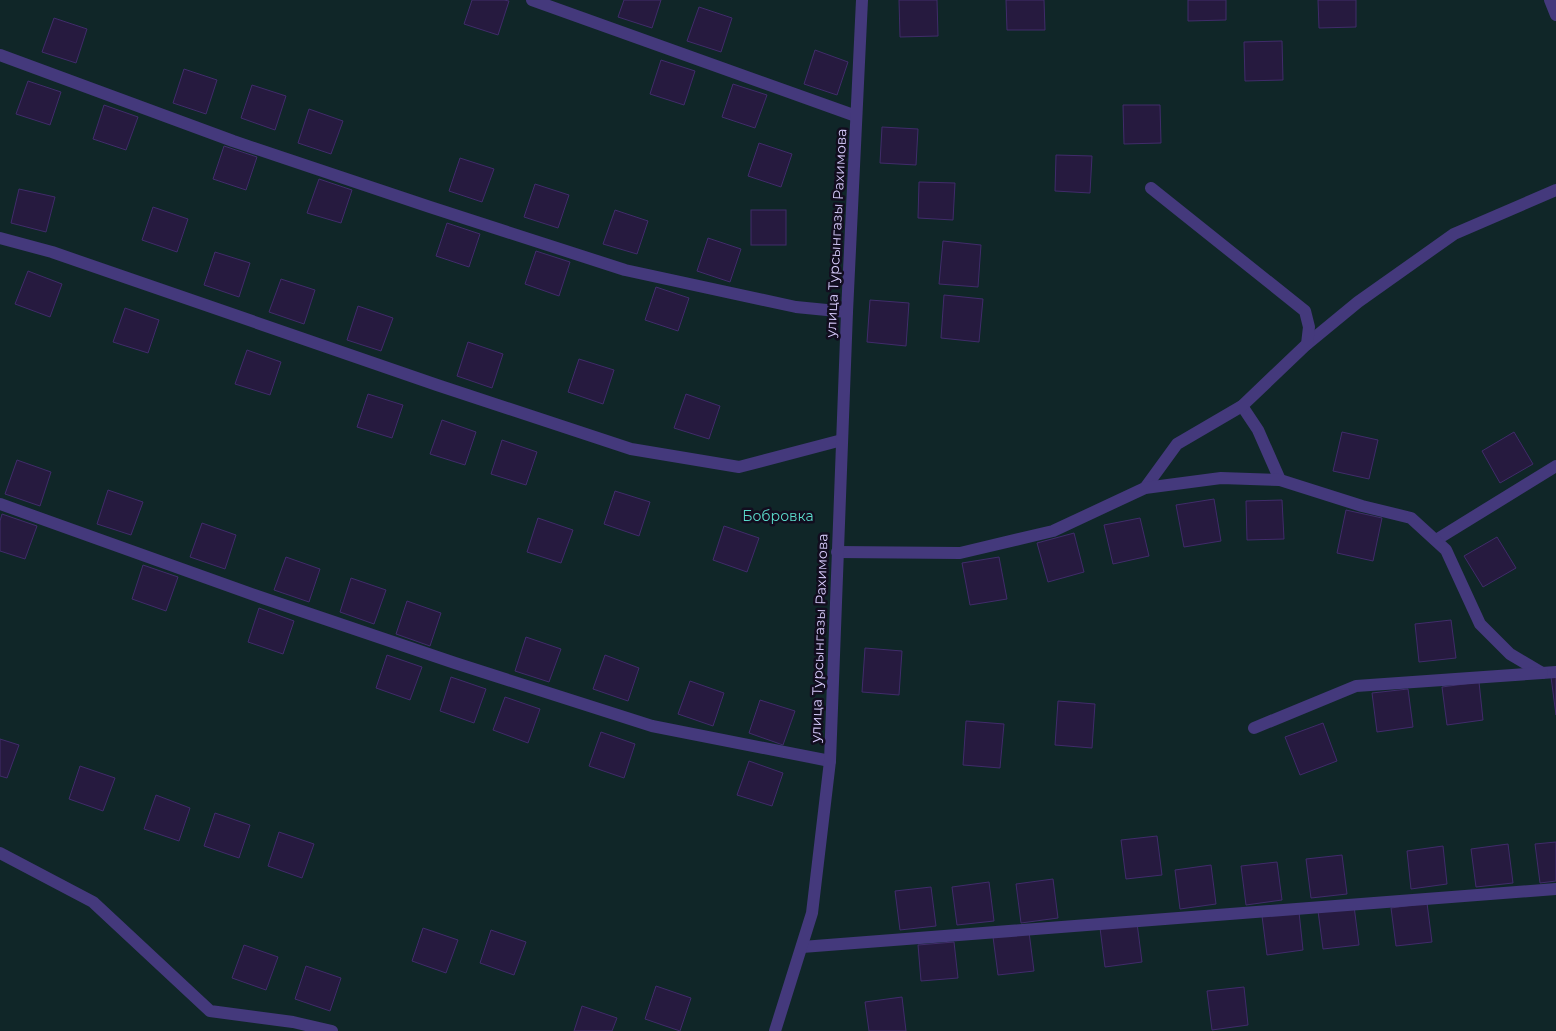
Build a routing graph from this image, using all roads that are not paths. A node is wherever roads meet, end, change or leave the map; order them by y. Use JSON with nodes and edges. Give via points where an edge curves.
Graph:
{"nodes":[{"id":1,"x":532,"y":0,"type":"edge"},
{"id":2,"x":862,"y":0,"type":"edge"},
{"id":3,"x":1550,"y":0,"type":"edge"},
{"id":4,"x":1556,"y":15,"type":"edge"},
{"id":5,"x":0,"y":55,"type":"edge"},
{"id":6,"x":856,"y":116,"type":"junction"},
{"id":7,"x":1152,"y":188,"type":"dead end"},
{"id":8,"x":1556,"y":190,"type":"edge"},
{"id":9,"x":0,"y":238,"type":"edge"},
{"id":10,"x":847,"y":312,"type":"junction"},
{"id":11,"x":1307,"y":344,"type":"junction"},
{"id":12,"x":1242,"y":406,"type":"junction"},
{"id":13,"x":842,"y":440,"type":"junction"},
{"id":14,"x":1556,"y":466,"type":"edge"},
{"id":15,"x":1280,"y":480,"type":"junction"},
{"id":16,"x":1145,"y":488,"type":"junction"},
{"id":17,"x":0,"y":504,"type":"edge"},
{"id":18,"x":1436,"y":540,"type":"junction"},
{"id":19,"x":837,"y":552,"type":"junction"},
{"id":20,"x":1556,"y":672,"type":"edge"},
{"id":21,"x":1542,"y":673,"type":"junction"},
{"id":22,"x":1254,"y":728,"type":"dead end"},
{"id":23,"x":830,"y":761,"type":"junction"},
{"id":24,"x":0,"y":853,"type":"edge"},
{"id":25,"x":15,"y":860,"type":"junction"},
{"id":26,"x":0,"y":864,"type":"edge"},
{"id":27,"x":1556,"y":889,"type":"edge"},
{"id":28,"x":802,"y":947,"type":"junction"},
{"id":29,"x":332,"y":1031,"type":"edge"},
{"id":30,"x":775,"y":1031,"type":"edge"}],
"edges":[{"from":1,"to":6,"type":"street"},
{"from":2,"to":6,"type":"street","name":"улица Турсынгазы Рахимова"},
{"from":3,"to":4,"type":"street"},
{"from":5,"to":10,"type":"street","via":[[234,141],[625,270],[796,306]]},
{"from":6,"to":10,"type":"street","name":"улица Турсынгазы Рахимова"},
{"from":7,"to":11,"type":"street","via":[[1305,311],[1309,327]]},
{"from":8,"to":11,"type":"street","via":[[1454,234],[1358,302]]},
{"from":9,"to":13,"type":"street","via":[[52,252],[631,449],[739,467]]},
{"from":10,"to":13,"type":"street","name":"улица Турсынгазы Рахимова"},
{"from":11,"to":12,"type":"street"},
{"from":12,"to":15,"type":"street","via":[[1258,430]]},
{"from":12,"to":16,"type":"street","via":[[1177,444]]},
{"from":13,"to":19,"type":"street","name":"улица Турсынгазы Рахимова"},
{"from":14,"to":18,"type":"street"},
{"from":15,"to":16,"type":"street","via":[[1221,478]]},
{"from":15,"to":18,"type":"street","via":[[1412,518]]},
{"from":16,"to":19,"type":"street","via":[[1053,531],[960,553]]},
{"from":17,"to":23,"type":"street","via":[[454,663],[652,726]]},
{"from":18,"to":21,"type":"street","via":[[1446,550],[1480,624],[1510,654]]},
{"from":19,"to":23,"type":"street","name":"улица Турсынгазы Рахимова"},
{"from":20,"to":21,"type":"street"},
{"from":21,"to":22,"type":"street","via":[[1356,686]]},
{"from":23,"to":28,"type":"street","name":"улица Турсынгазы Рахимова","via":[[812,913]]},
{"from":24,"to":25,"type":"street"},
{"from":25,"to":26,"type":"street"},
{"from":25,"to":29,"type":"street","via":[[92,902],[210,1011],[293,1022]]},
{"from":27,"to":28,"type":"street"},
{"from":28,"to":30,"type":"street","name":"улица Турсынгазы Рахимова"}]}
